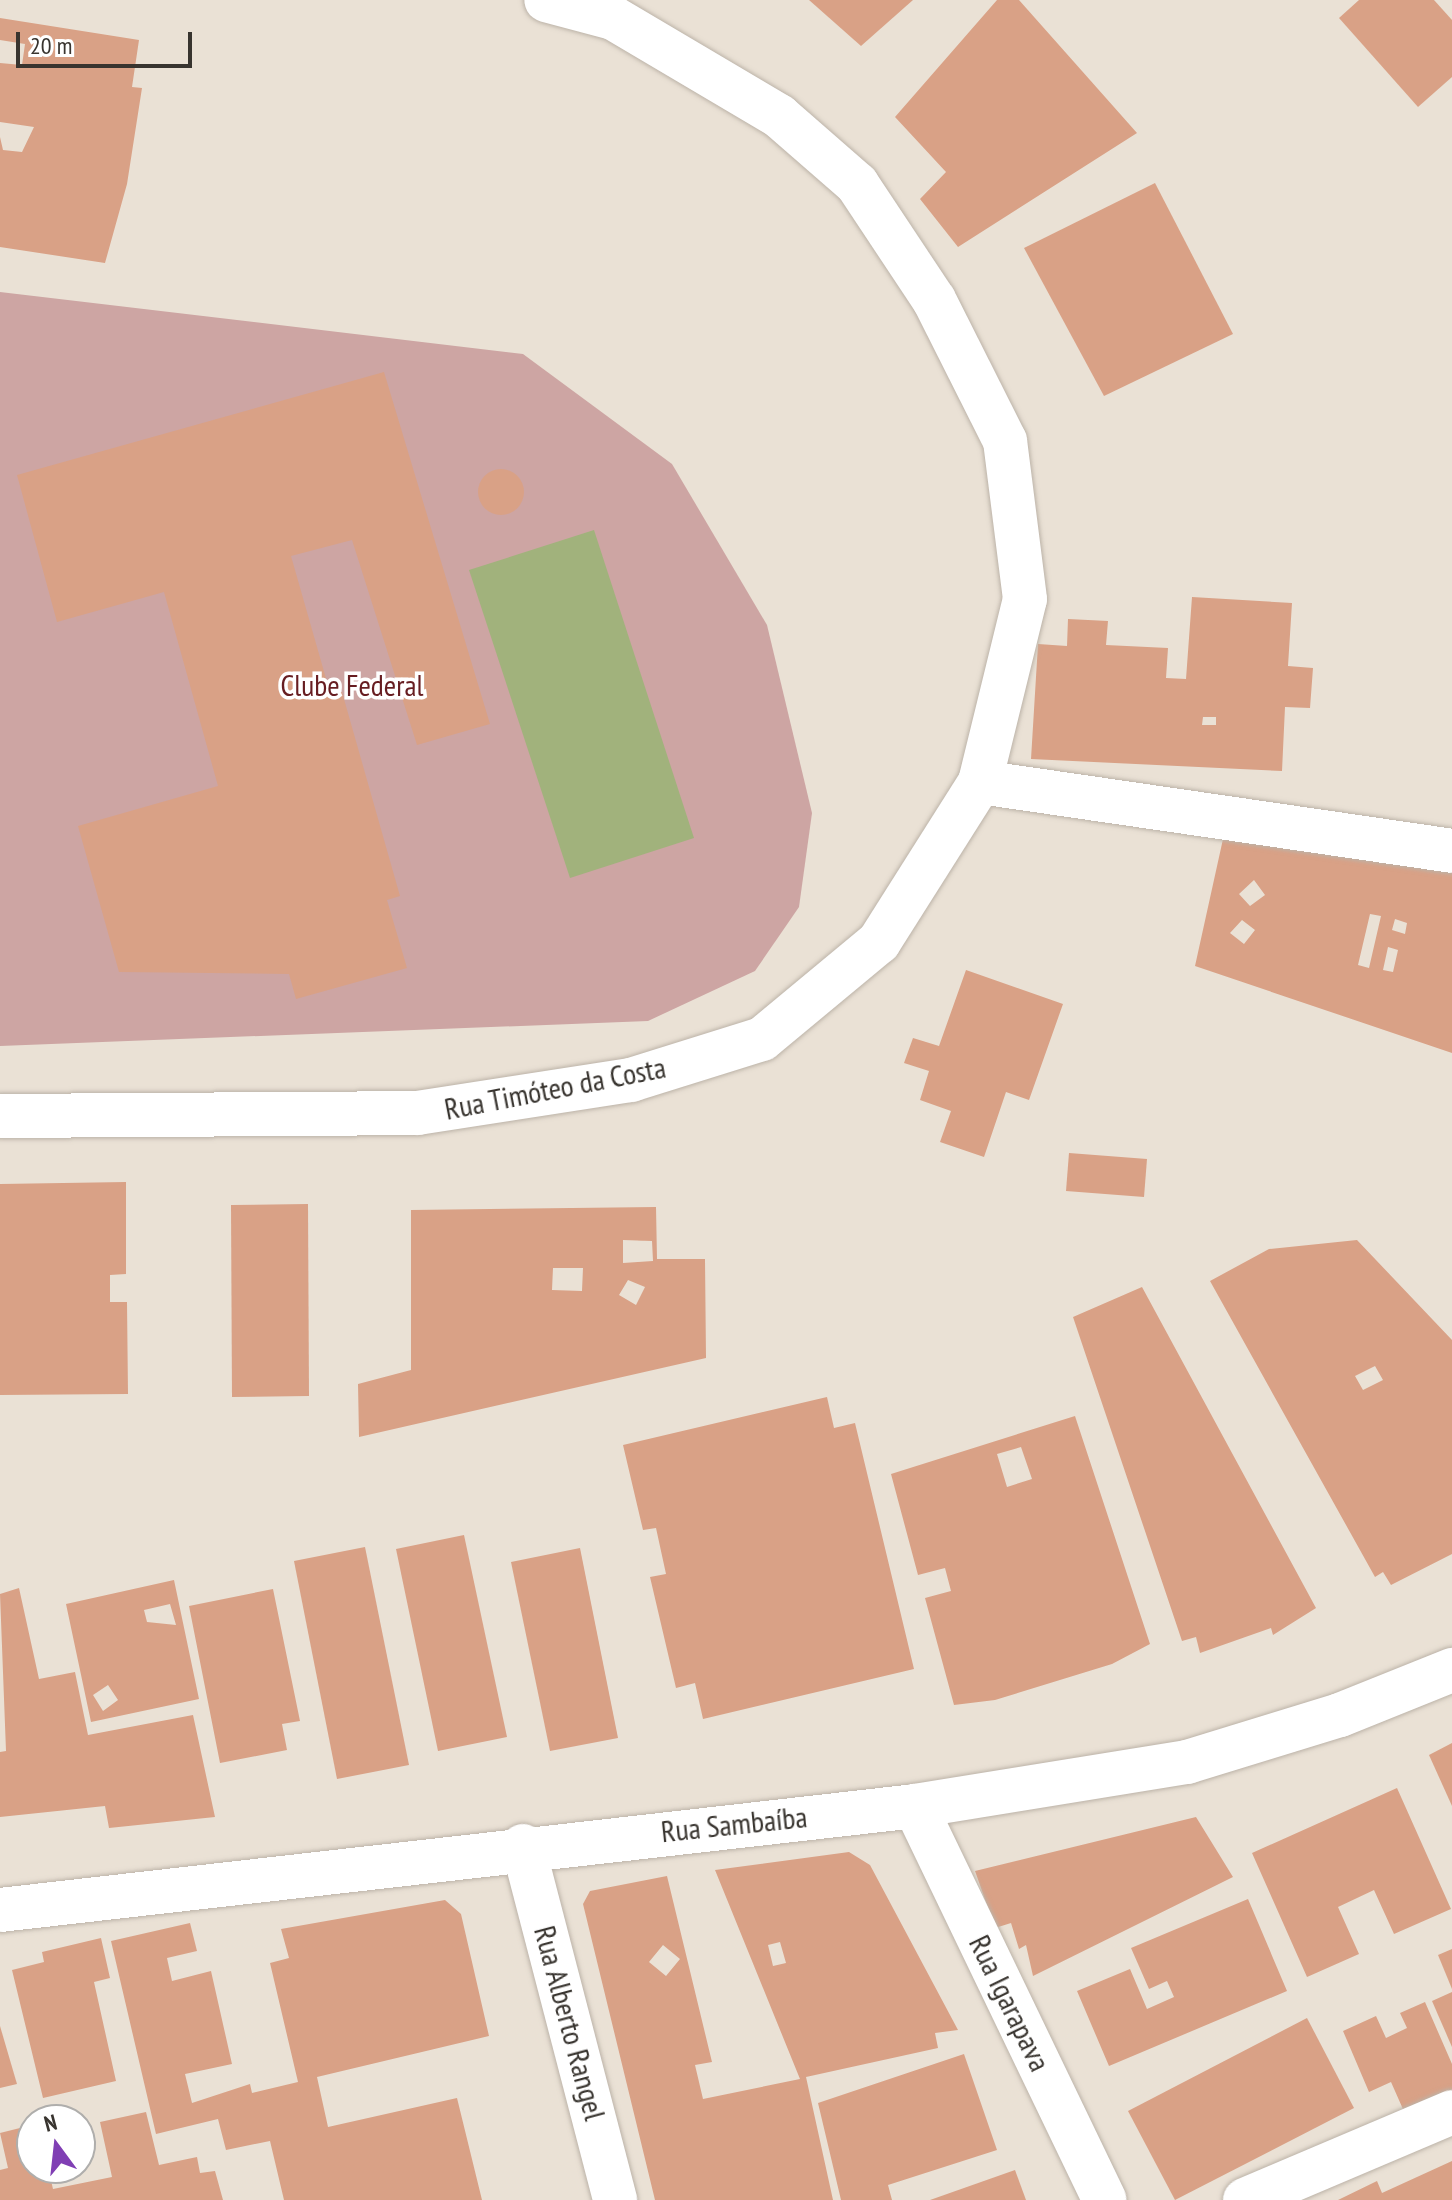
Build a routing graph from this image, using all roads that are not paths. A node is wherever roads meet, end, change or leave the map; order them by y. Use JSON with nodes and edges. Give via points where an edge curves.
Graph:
{"nodes":[{"id":1,"x":546,"y":0,"type":"edge"},
{"id":2,"x":980,"y":782,"type":"junction"},
{"id":3,"x":1452,"y":851,"type":"edge"},
{"id":4,"x":0,"y":1116,"type":"edge"},
{"id":5,"x":1452,"y":1670,"type":"edge"},
{"id":6,"x":915,"y":1806,"type":"junction"},
{"id":7,"x":523,"y":1846,"type":"junction"},
{"id":8,"x":0,"y":1910,"type":"edge"},
{"id":9,"x":1452,"y":2112,"type":"edge"},
{"id":10,"x":615,"y":2200,"type":"edge"},
{"id":11,"x":1105,"y":2200,"type":"edge"},
{"id":12,"x":1245,"y":2200,"type":"edge"}],
"edges":[{"from":1,"to":2,"type":"street","name":"Rua Timóteo da Costa","via":[[613,18],[779,116],[857,184],[934,300],[1005,441],[1025,599]]},
{"from":2,"to":3,"type":"street"},
{"from":2,"to":4,"type":"street","name":"Rua Timóteo da Costa","via":[[879,942],[762,1039],[631,1080],[418,1113]]},
{"from":5,"to":6,"type":"street","name":"Rua Sambaíba","via":[[1340,1715],[1187,1762]]},
{"from":6,"to":7,"type":"street","name":"Rua Sambaíba"},
{"from":6,"to":11,"type":"street","name":"Rua Igarapava"},
{"from":7,"to":8,"type":"street","name":"Rua Sambaíba"},
{"from":7,"to":10,"type":"street","name":"Rua Alberto Rangel"},
{"from":9,"to":12,"type":"street"}]}
